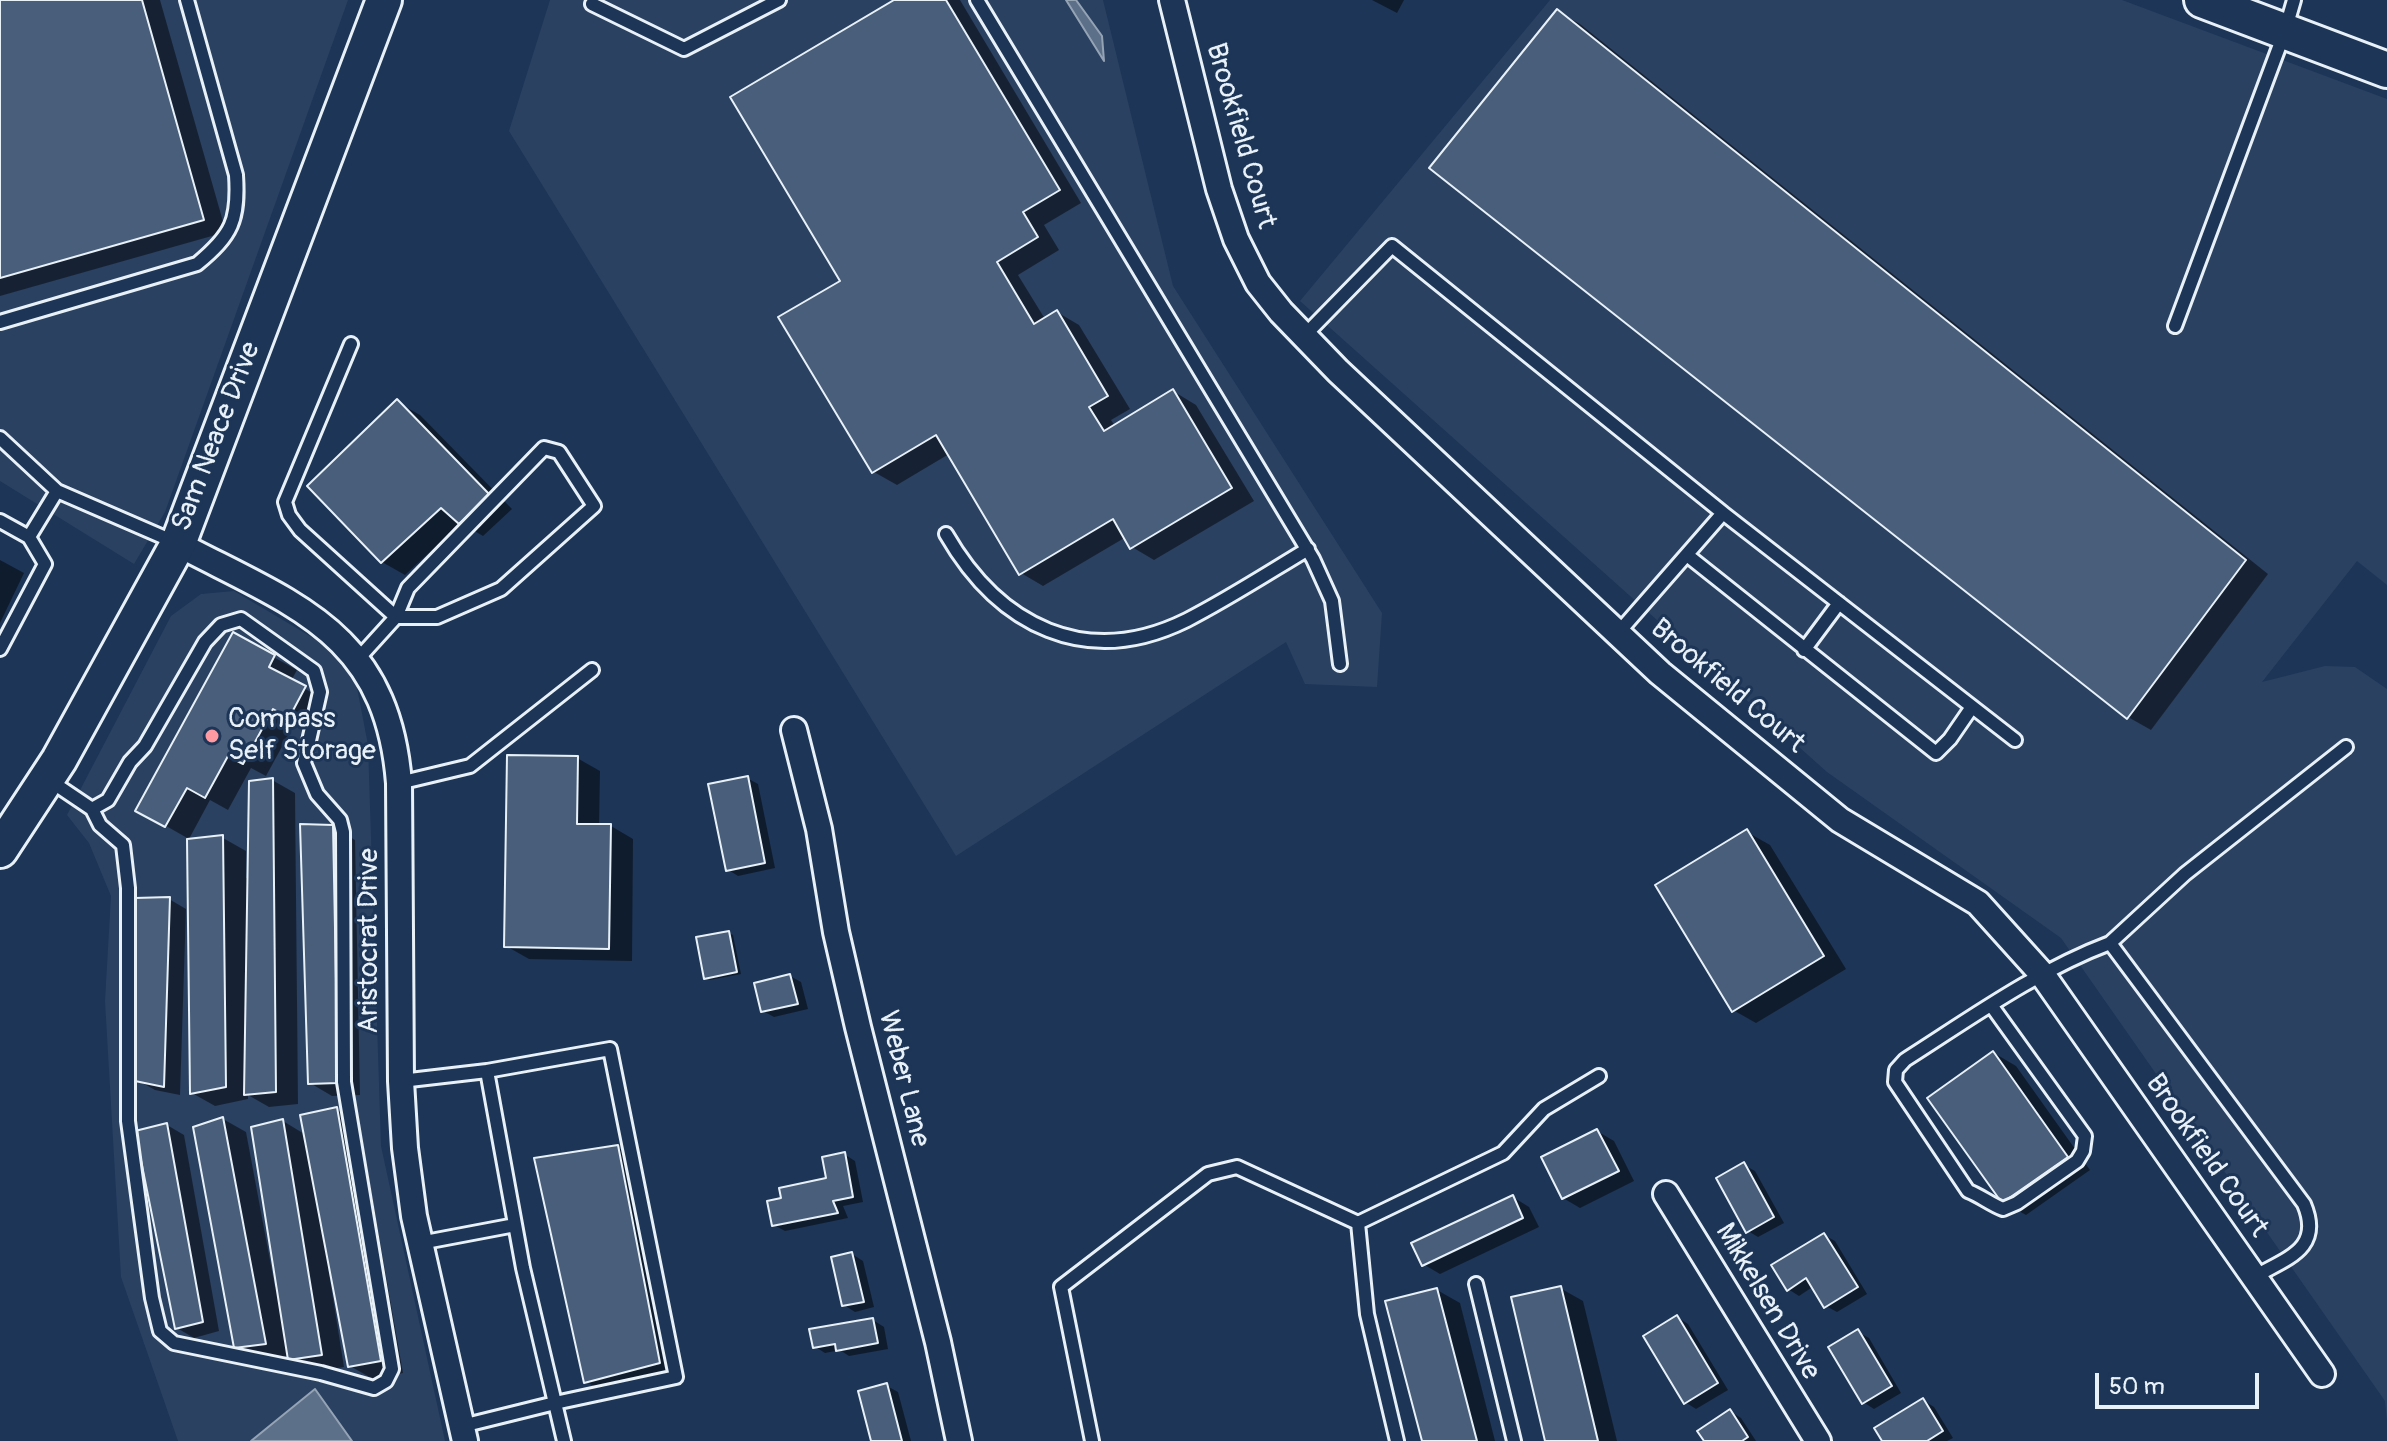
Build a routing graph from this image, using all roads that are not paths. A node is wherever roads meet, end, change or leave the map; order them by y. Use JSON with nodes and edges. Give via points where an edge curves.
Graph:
{"nodes":[{"id":1,"x":187,"y":0,"type":"edge"},
{"id":2,"x":384,"y":0,"type":"edge"},
{"id":3,"x":779,"y":0,"type":"edge"},
{"id":4,"x":977,"y":0,"type":"edge"},
{"id":5,"x":1172,"y":0,"type":"edge"},
{"id":6,"x":2202,"y":0,"type":"edge"},
{"id":7,"x":589,"y":1,"type":"edge"},
{"id":8,"x":2290,"y":16,"type":"edge"},
{"id":9,"x":2387,"y":70,"type":"edge"},
{"id":10,"x":0,"y":322,"type":"edge"},
{"id":11,"x":2175,"y":326,"type":"dead end"},
{"id":12,"x":1305,"y":335,"type":"junction"},
{"id":13,"x":351,"y":344,"type":"dead end"},
{"id":14,"x":0,"y":438,"type":"edge"},
{"id":15,"x":57,"y":491,"type":"junction"},
{"id":16,"x":1723,"y":513,"type":"junction"},
{"id":17,"x":0,"y":521,"type":"edge"},
{"id":18,"x":946,"y":534,"type":"dead end"},
{"id":19,"x":29,"y":537,"type":"junction"},
{"id":20,"x":178,"y":544,"type":"junction"},
{"id":21,"x":1308,"y":549,"type":"junction"},
{"id":22,"x":1687,"y":555,"type":"junction"},
{"id":23,"x":1839,"y":603,"type":"junction"},
{"id":24,"x":396,"y":617,"type":"junction"},
{"id":25,"x":1618,"y":633,"type":"junction"},
{"id":26,"x":0,"y":649,"type":"edge"},
{"id":27,"x":1804,"y":650,"type":"junction"},
{"id":28,"x":357,"y":660,"type":"junction"},
{"id":29,"x":1340,"y":664,"type":"dead end"},
{"id":30,"x":592,"y":670,"type":"dead end"},
{"id":31,"x":1972,"y":707,"type":"junction"},
{"id":32,"x":794,"y":730,"type":"dead end"},
{"id":33,"x":2015,"y":740,"type":"dead end"},
{"id":34,"x":2346,"y":747,"type":"dead end"},
{"id":35,"x":46,"y":778,"type":"junction"},
{"id":36,"x":399,"y":783,"type":"junction"},
{"id":37,"x":92,"y":809,"type":"junction"},
{"id":38,"x":0,"y":850,"type":"edge"},
{"id":39,"x":2110,"y":943,"type":"junction"},
{"id":40,"x":2042,"y":974,"type":"junction"},
{"id":41,"x":1991,"y":1005,"type":"junction"},
{"id":42,"x":487,"y":1071,"type":"junction"},
{"id":43,"x":1599,"y":1076,"type":"dead end"},
{"id":44,"x":401,"y":1081,"type":"junction"},
{"id":45,"x":1666,"y":1194,"type":"dead end"},
{"id":46,"x":1358,"y":1223,"type":"junction"},
{"id":47,"x":515,"y":1225,"type":"junction"},
{"id":48,"x":420,"y":1243,"type":"junction"},
{"id":49,"x":2254,"y":1277,"type":"junction"},
{"id":50,"x":1476,"y":1284,"type":"dead end"},
{"id":51,"x":2322,"y":1374,"type":"dead end"},
{"id":52,"x":555,"y":1403,"type":"junction"},
{"id":53,"x":464,"y":1434,"type":"edge"},
{"id":54,"x":564,"y":1441,"type":"edge"},
{"id":55,"x":959,"y":1441,"type":"edge"},
{"id":56,"x":1092,"y":1441,"type":"edge"},
{"id":57,"x":1397,"y":1441,"type":"edge"},
{"id":58,"x":1514,"y":1441,"type":"edge"},
{"id":59,"x":1818,"y":1441,"type":"edge"}],
"edges":[{"from":1,"to":10,"type":"lane","via":[[236,175],[238,203],[232,228],[197,264]]},
{"from":2,"to":20,"type":"street","name":"Sam Neace Drive"},
{"from":3,"to":7,"type":"lane","via":[[684,49]]},
{"from":4,"to":21,"type":"lane"},
{"from":5,"to":12,"type":"street","name":"Brookfield Court","via":[[1236,239],[1258,283]]},
{"from":6,"to":8,"type":"street"},
{"from":8,"to":9,"type":"street"},
{"from":8,"to":11,"type":"lane"},
{"from":12,"to":16,"type":"lane","via":[[1392,246]]},
{"from":12,"to":25,"type":"street","name":"Brookfield Court"},
{"from":13,"to":24,"type":"lane","via":[[285,502],[300,530]]},
{"from":14,"to":15,"type":"lane"},
{"from":15,"to":19,"type":"lane"},
{"from":15,"to":20,"type":"lane"},
{"from":16,"to":22,"type":"lane"},
{"from":16,"to":23,"type":"lane"},
{"from":17,"to":19,"type":"lane"},
{"from":18,"to":21,"type":"lane","via":[[977,579],[1029,623],[1066,637],[1101,642],[1142,636],[1185,621]]},
{"from":19,"to":26,"type":"lane","via":[[45,564]]},
{"from":20,"to":28,"type":"street","name":"Aristocrat Drive","via":[[305,611],[336,634]]},
{"from":20,"to":35,"type":"street","name":"Sam Neace Drive"},
{"from":21,"to":29,"type":"lane","via":[[1332,601]]},
{"from":22,"to":25,"type":"lane"},
{"from":22,"to":27,"type":"lane"},
{"from":23,"to":27,"type":"lane"},
{"from":23,"to":31,"type":"lane"},
{"from":24,"to":24,"type":"lane","via":[[408,588],[544,448],[559,452],[594,506],[501,589],[437,617]]},
{"from":24,"to":28,"type":"lane"},
{"from":25,"to":40,"type":"street","name":"Brookfield Court","via":[[1840,820],[1978,903]]},
{"from":27,"to":31,"type":"lane","via":[[1936,753]]},
{"from":28,"to":36,"type":"street","name":"Aristocrat Drive","via":[[387,719]]},
{"from":30,"to":36,"type":"lane","via":[[470,766]]},
{"from":31,"to":33,"type":"lane"},
{"from":32,"to":55,"type":"street","name":"Weber Lane","via":[[858,1027]]},
{"from":34,"to":39,"type":"lane","via":[[2185,874]]},
{"from":35,"to":37,"type":"lane"},
{"from":35,"to":38,"type":"street","name":"Sam Neace Drive"},
{"from":36,"to":44,"type":"street","name":"Aristocrat Drive"},
{"from":37,"to":37,"type":"lane","via":[[108,800],[205,642],[221,625],[241,619],[314,671],[320,692],[304,763],[343,832],[344,1082],[392,1369],[374,1388],[174,1343],[160,1331],[128,1121],[128,888],[123,845],[100,825]]},
{"from":39,"to":40,"type":"lane"},
{"from":39,"to":49,"type":"lane","via":[[2311,1220],[2305,1243]]},
{"from":40,"to":41,"type":"lane"},
{"from":40,"to":49,"type":"street","name":"Brookfield Court"},
{"from":41,"to":41,"type":"lane","via":[[1905,1060],[1896,1070],[1895,1082],[1968,1191],[2003,1209],[2077,1161],[2085,1136]]},
{"from":42,"to":44,"type":"lane"},
{"from":42,"to":47,"type":"lane"},
{"from":42,"to":52,"type":"lane","via":[[610,1049],[676,1377]]},
{"from":43,"to":46,"type":"lane","via":[[1544,1109],[1503,1153]]},
{"from":44,"to":48,"type":"street","name":"Aristocrat Drive"},
{"from":45,"to":59,"type":"street","name":"Mikkelsen Drive"},
{"from":46,"to":56,"type":"lane","via":[[1237,1167],[1208,1174],[1061,1287]]},
{"from":46,"to":57,"type":"lane","via":[[1367,1314]]},
{"from":47,"to":48,"type":"lane"},
{"from":47,"to":52,"type":"lane"},
{"from":48,"to":53,"type":"street","name":"Aristocrat Drive"},
{"from":49,"to":51,"type":"street","name":"Brookfield Court"},
{"from":50,"to":58,"type":"lane"},
{"from":52,"to":53,"type":"lane"},
{"from":52,"to":54,"type":"lane"}]}
